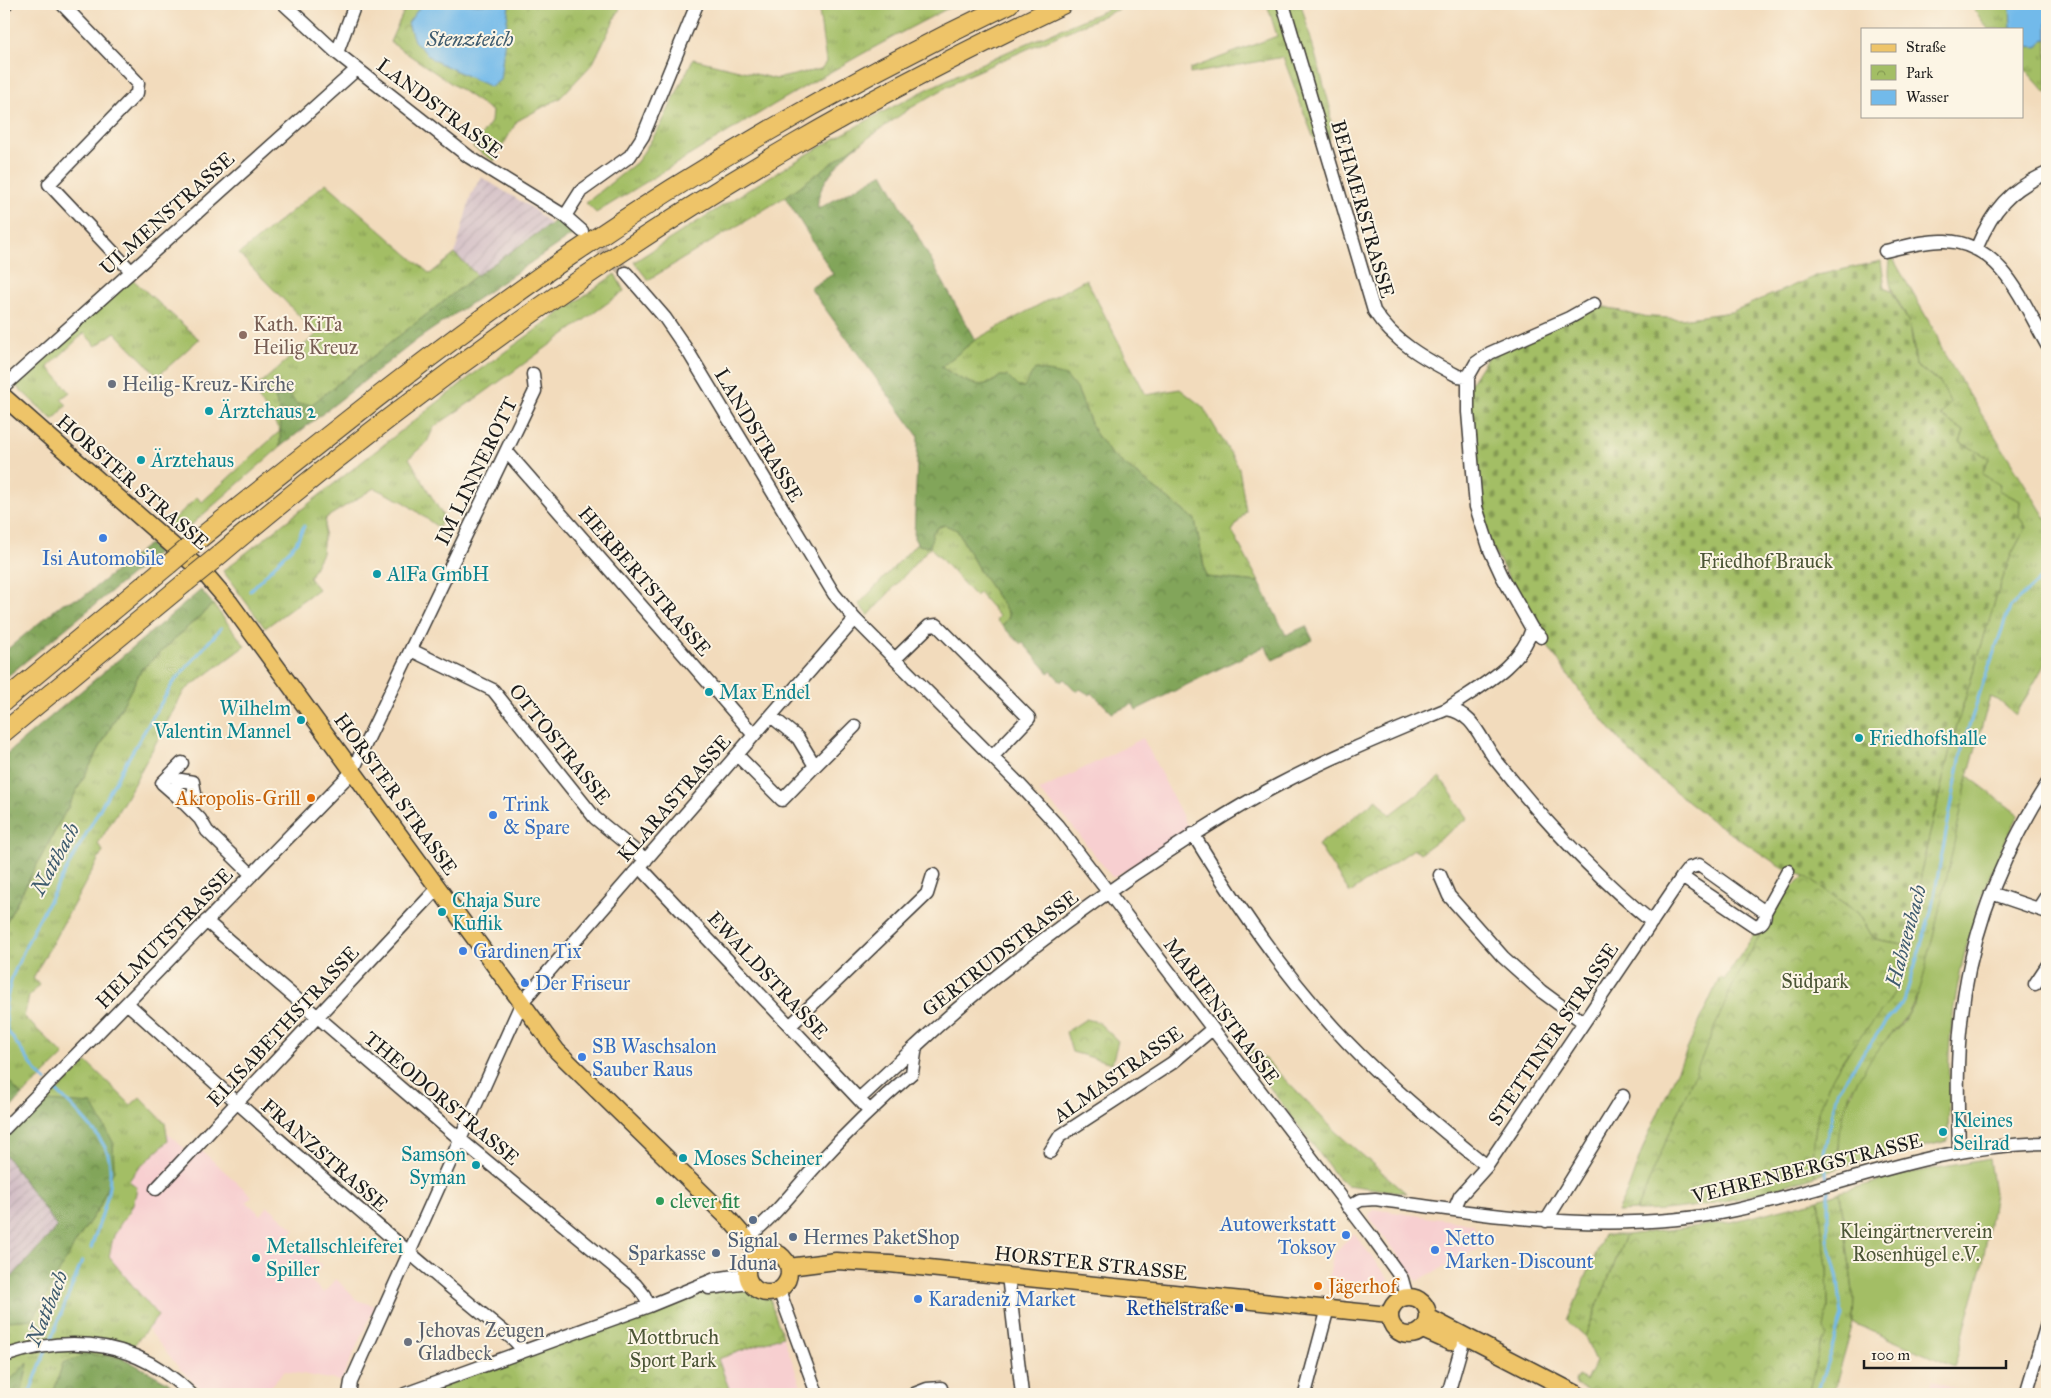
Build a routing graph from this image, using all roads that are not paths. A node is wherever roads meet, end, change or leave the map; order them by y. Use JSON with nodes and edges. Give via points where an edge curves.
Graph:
{"nodes":[{"id":1,"x":62,"y":4,"type":"edge"},
{"id":2,"x":284,"y":4,"type":"edge"},
{"id":3,"x":355,"y":4,"type":"edge"},
{"id":4,"x":698,"y":4,"type":"edge"},
{"id":5,"x":1009,"y":4,"type":"edge"},
{"id":6,"x":1063,"y":4,"type":"edge"},
{"id":7,"x":1282,"y":4,"type":"edge"},
{"id":8,"x":337,"y":53,"type":"junction"},
{"id":9,"x":357,"y":69,"type":"junction"},
{"id":10,"x":2047,"y":173,"type":"edge"},
{"id":11,"x":565,"y":216,"type":"junction"},
{"id":12,"x":582,"y":231,"type":"tunnel mouth"},
{"id":13,"x":1977,"y":247,"type":"junction"},
{"id":14,"x":1885,"y":251,"type":"dead end"},
{"id":15,"x":131,"y":271,"type":"junction"},
{"id":16,"x":626,"y":272,"type":"tunnel mouth"},
{"id":17,"x":1594,"y":304,"type":"dead end"},
{"id":18,"x":2047,"y":345,"type":"edge"},
{"id":19,"x":533,"y":374,"type":"dead end"},
{"id":20,"x":1468,"y":377,"type":"junction"},
{"id":21,"x":4,"y":396,"type":"edge"},
{"id":22,"x":507,"y":452,"type":"junction"},
{"id":23,"x":855,"y":619,"type":"junction"},
{"id":24,"x":411,"y":650,"type":"junction"},
{"id":25,"x":895,"y":659,"type":"junction"},
{"id":26,"x":4,"y":700,"type":"edge"},
{"id":27,"x":1447,"y":709,"type":"junction"},
{"id":28,"x":771,"y":716,"type":"junction"},
{"id":29,"x":855,"y":726,"type":"dead end"},
{"id":30,"x":4,"y":732,"type":"edge"},
{"id":31,"x":754,"y":735,"type":"junction"},
{"id":32,"x":737,"y":755,"type":"junction"},
{"id":33,"x":992,"y":756,"type":"junction"},
{"id":34,"x":182,"y":763,"type":"dead end"},
{"id":35,"x":815,"y":766,"type":"junction"},
{"id":36,"x":352,"y":772,"type":"junction"},
{"id":37,"x":2047,"y":784,"type":"edge"},
{"id":38,"x":1193,"y":834,"type":"junction"},
{"id":39,"x":643,"y":863,"type":"junction"},
{"id":40,"x":1788,"y":871,"type":"dead end"},
{"id":41,"x":251,"y":874,"type":"junction"},
{"id":42,"x":933,"y":875,"type":"dead end"},
{"id":43,"x":1440,"y":875,"type":"dead end"},
{"id":44,"x":1682,"y":877,"type":"junction"},
{"id":45,"x":438,"y":888,"type":"junction"},
{"id":46,"x":1109,"y":892,"type":"junction"},
{"id":47,"x":1991,"y":893,"type":"junction"},
{"id":48,"x":2047,"y":895,"type":"edge"},
{"id":49,"x":2043,"y":910,"type":"edge"},
{"id":50,"x":1765,"y":912,"type":"junction"},
{"id":51,"x":206,"y":921,"type":"junction"},
{"id":52,"x":1652,"y":922,"type":"junction"},
{"id":53,"x":2047,"y":966,"type":"edge"},
{"id":54,"x":2035,"y":984,"type":"dead end"},
{"id":55,"x":522,"y":1002,"type":"junction"},
{"id":56,"x":128,"y":1004,"type":"junction"},
{"id":57,"x":316,"y":1017,"type":"junction"},
{"id":58,"x":1583,"y":1022,"type":"junction"},
{"id":59,"x":790,"y":1026,"type":"junction"},
{"id":60,"x":1211,"y":1030,"type":"junction"},
{"id":61,"x":916,"y":1046,"type":"junction"},
{"id":62,"x":1623,"y":1096,"type":"dead end"},
{"id":63,"x":858,"y":1099,"type":"junction"},
{"id":64,"x":237,"y":1103,"type":"junction"},
{"id":65,"x":869,"y":1110,"type":"junction"},
{"id":66,"x":4,"y":1129,"type":"edge"},
{"id":67,"x":461,"y":1140,"type":"junction"},
{"id":68,"x":2047,"y":1144,"type":"edge"},
{"id":69,"x":1960,"y":1151,"type":"junction"},
{"id":70,"x":1050,"y":1152,"type":"dead end"},
{"id":71,"x":1487,"y":1166,"type":"junction"},
{"id":72,"x":156,"y":1189,"type":"dead end"},
{"id":73,"x":1348,"y":1207,"type":"junction"},
{"id":74,"x":1454,"y":1210,"type":"junction"},
{"id":75,"x":1546,"y":1221,"type":"junction"},
{"id":76,"x":747,"y":1238,"type":"junction"},
{"id":77,"x":759,"y":1253,"type":"junction"},
{"id":78,"x":409,"y":1254,"type":"junction"},
{"id":79,"x":788,"y":1267,"type":"junction"},
{"id":80,"x":1008,"y":1276,"type":"junction"},
{"id":81,"x":749,"y":1278,"type":"junction"},
{"id":82,"x":779,"y":1290,"type":"junction"},
{"id":83,"x":1407,"y":1297,"type":"junction"},
{"id":84,"x":649,"y":1306,"type":"junction"},
{"id":85,"x":1328,"y":1308,"type":"junction"},
{"id":86,"x":1389,"y":1316,"type":"junction"},
{"id":87,"x":1425,"y":1323,"type":"junction"},
{"id":88,"x":2047,"y":1324,"type":"edge"},
{"id":89,"x":1463,"y":1343,"type":"junction"},
{"id":90,"x":524,"y":1351,"type":"junction"},
{"id":91,"x":4,"y":1356,"type":"edge"},
{"id":92,"x":190,"y":1394,"type":"edge"},
{"id":93,"x":349,"y":1394,"type":"edge"},
{"id":94,"x":405,"y":1394,"type":"edge"},
{"id":95,"x":817,"y":1394,"type":"edge"},
{"id":96,"x":914,"y":1394,"type":"edge"},
{"id":97,"x":942,"y":1394,"type":"edge"},
{"id":98,"x":1022,"y":1394,"type":"edge"},
{"id":99,"x":1305,"y":1394,"type":"edge"},
{"id":100,"x":1448,"y":1394,"type":"edge"},
{"id":101,"x":1558,"y":1394,"type":"edge"},
{"id":102,"x":1576,"y":1394,"type":"edge"},
{"id":103,"x":2026,"y":1394,"type":"edge"}],
"edges":[{"from":1,"to":15,"type":"street","via":[[138,83],[138,87],[137,92],[49,184]]},
{"from":2,"to":8,"type":"street","name":"LANDSTRASSE"},
{"from":3,"to":8,"type":"street"},
{"from":4,"to":11,"type":"street","via":[[643,136],[630,156],[582,191]]},
{"from":5,"to":26,"type":"highway","bridge":true,"via":[[934,40],[784,122],[573,254],[388,388]]},
{"from":6,"to":30,"type":"highway","bridge":true,"via":[[943,62],[795,144],[632,244],[401,408]]},
{"from":7,"to":20,"type":"street","name":"BEHMERSTRASSE","via":[[1374,311],[1399,341],[1458,376]]},
{"from":8,"to":9,"type":"street","name":"LANDSTRASSE"},
{"from":9,"to":11,"type":"street","name":"LANDSTRASSE","via":[[469,157]]},
{"from":9,"to":15,"type":"street","name":"ULMENSTRASSE"},
{"from":10,"to":13,"type":"street","via":[[2010,193],[1995,210]]},
{"from":11,"to":12,"type":"street","name":"LANDSTRASSE"},
{"from":13,"to":14,"type":"street","via":[[1944,240]]},
{"from":13,"to":18,"type":"street","via":[[1999,265]]},
{"from":15,"to":21,"type":"street","name":"ULMENSTRASSE"},
{"from":16,"to":23,"type":"street","name":"LANDSTRASSE","via":[[665,318],[834,594]]},
{"from":17,"to":20,"type":"street","via":[[1490,353],[1476,363]]},
{"from":19,"to":22,"type":"street","name":"IM LINNEROTT","via":[[535,390]]},
{"from":20,"to":27,"type":"street","via":[[1476,507],[1490,550],[1536,633],[1516,659]]},
{"from":21,"to":36,"type":"main road","name":"HORSTER STRASSE","via":[[206,575],[230,603]]},
{"from":22,"to":24,"type":"street","name":"IM LINNEROTT"},
{"from":22,"to":31,"type":"street","name":"HERBERTSTRASSE"},
{"from":23,"to":25,"type":"street","name":"MARIENSTRASSE"},
{"from":23,"to":28,"type":"street","name":"KLARASTRASSE"},
{"from":24,"to":36,"type":"street","name":"IM LINNEROTT"},
{"from":24,"to":39,"type":"street","name":"OTTOSTRASSE","via":[[493,690],[595,818]]},
{"from":25,"to":33,"type":"street","name":"MARIENSTRASSE"},
{"from":25,"to":33,"type":"street","via":[[931,625],[937,625],[943,631],[1029,718]]},
{"from":27,"to":38,"type":"street","name":"GERTRUDSTRASSE","via":[[1277,785]]},
{"from":27,"to":52,"type":"street","via":[[1459,710],[1468,718],[1493,757],[1538,813],[1608,886]]},
{"from":28,"to":31,"type":"street","name":"KLARASTRASSE"},
{"from":28,"to":35,"type":"street","via":[[798,738]]},
{"from":29,"to":35,"type":"street"},
{"from":31,"to":32,"type":"street","name":"KLARASTRASSE"},
{"from":32,"to":35,"type":"street","via":[[782,800]]},
{"from":32,"to":39,"type":"street","name":"KLARASTRASSE"},
{"from":33,"to":46,"type":"street","name":"MARIENSTRASSE","via":[[1057,825]]},
{"from":34,"to":41,"type":"street","via":[[162,783],[200,818],[207,831]]},
{"from":36,"to":41,"type":"street","name":"HELMUTSTRASSE"},
{"from":36,"to":45,"type":"main road","name":"HORSTER STRASSE"},
{"from":37,"to":47,"type":"street","via":[[2012,846]]},
{"from":38,"to":46,"type":"street","name":"GERTRUDSTRASSE"},
{"from":38,"to":71,"type":"street","via":[[1245,916],[1316,1008],[1387,1082]]},
{"from":39,"to":55,"type":"street","name":"KLARASTRASSE"},
{"from":39,"to":59,"type":"street","name":"EWALDSTRASSE"},
{"from":40,"to":50,"type":"street"},
{"from":41,"to":51,"type":"street","name":"HELMUTSTRASSE"},
{"from":42,"to":59,"type":"street","via":[[927,894]]},
{"from":43,"to":58,"type":"street","via":[[1448,896],[1503,957]]},
{"from":44,"to":50,"type":"street","name":"STETTINER STRASSE","via":[[1689,868],[1699,865]]},
{"from":44,"to":50,"type":"street","via":[[1755,926],[1761,924]]},
{"from":44,"to":52,"type":"street","name":"STETTINER STRASSE"},
{"from":45,"to":55,"type":"main road","name":"HORSTER STRASSE"},
{"from":45,"to":57,"type":"street","name":"ELISABETHSTRASSE"},
{"from":46,"to":60,"type":"street","name":"MARIENSTRASSE"},
{"from":46,"to":61,"type":"street","name":"GERTRUDSTRASSE","via":[[973,994]]},
{"from":47,"to":49,"type":"street"},
{"from":47,"to":69,"type":"street","via":[[1964,995],[1958,1069]]},
{"from":48,"to":49,"type":"street"},
{"from":51,"to":56,"type":"street","name":"HELMUTSTRASSE"},
{"from":51,"to":57,"type":"street","name":"THEODORSTRASSE"},
{"from":52,"to":58,"type":"street","name":"STETTINER STRASSE"},
{"from":53,"to":54,"type":"street"},
{"from":55,"to":67,"type":"street","name":"KLARASTRASSE"},
{"from":55,"to":76,"type":"main road","name":"HORSTER STRASSE","via":[[556,1051],[577,1074]]},
{"from":56,"to":64,"type":"street","name":"FRANZSTRASSE"},
{"from":56,"to":66,"type":"street","name":"HELMUTSTRASSE"},
{"from":57,"to":64,"type":"street","name":"ELISABETHSTRASSE"},
{"from":57,"to":67,"type":"street","name":"THEODORSTRASSE"},
{"from":58,"to":71,"type":"street","name":"STETTINER STRASSE"},
{"from":59,"to":63,"type":"street","name":"EWALDSTRASSE"},
{"from":60,"to":70,"type":"street","name":"ALMASTRASSE","via":[[1172,1063],[1060,1136]]},
{"from":60,"to":73,"type":"street","name":"MARIENSTRASSE"},
{"from":61,"to":63,"type":"street","name":"GERTRUDSTRASSE"},
{"from":61,"to":65,"type":"street","name":"GERTRUDSTRASSE","via":[[912,1073]]},
{"from":62,"to":75,"type":"street"},
{"from":63,"to":65,"type":"street","name":"EWALDSTRASSE"},
{"from":64,"to":72,"type":"street","name":"ELISABETHSTRASSE"},
{"from":64,"to":78,"type":"street","name":"FRANZSTRASSE"},
{"from":65,"to":76,"type":"street","name":"GERTRUDSTRASSE","via":[[768,1222]]},
{"from":67,"to":78,"type":"street","name":"KLARASTRASSE"},
{"from":67,"to":84,"type":"street","name":"THEODORSTRASSE","via":[[635,1284]]},
{"from":68,"to":69,"type":"street","name":"VEHRENBERGSTRASSE"},
{"from":69,"to":75,"type":"street","name":"VEHRENBERGSTRASSE","via":[[1904,1163],[1734,1210],[1620,1223]]},
{"from":71,"to":74,"type":"street","name":"STETTINER STRASSE","via":[[1460,1196]]},
{"from":73,"to":74,"type":"street","name":"VEHRENBERGSTRASSE","via":[[1361,1200],[1375,1199]]},
{"from":73,"to":83,"type":"street","name":"MARIENSTRASSE","via":[[1396,1270]]},
{"from":74,"to":75,"type":"street","name":"VEHRENBERGSTRASSE"},
{"from":76,"to":77,"type":"main road","name":"HORSTER STRASSE"},
{"from":77,"to":79,"type":"main road","via":[[776,1253]]},
{"from":77,"to":81,"type":"main road","via":[[752,1260]]},
{"from":78,"to":90,"type":"street","name":"FRANZSTRASSE"},
{"from":78,"to":93,"type":"street","name":"KLARASTRASSE","via":[[351,1382]]},
{"from":79,"to":80,"type":"main road","name":"HORSTER STRASSE","via":[[836,1261]]},
{"from":79,"to":82,"type":"main road","via":[[788,1281]]},
{"from":80,"to":85,"type":"main road","name":"HORSTER STRASSE"},
{"from":80,"to":98,"type":"street"},
{"from":81,"to":82,"type":"main road","via":[[756,1290],[765,1293]]},
{"from":81,"to":84,"type":"street","via":[[715,1279]]},
{"from":82,"to":95,"type":"street"},
{"from":83,"to":86,"type":"main road","via":[[1395,1303]]},
{"from":83,"to":87,"type":"main road","via":[[1422,1302],[1426,1308]]},
{"from":84,"to":90,"type":"street"},
{"from":85,"to":86,"type":"main road","name":"HORSTER STRASSE"},
{"from":85,"to":99,"type":"street"},
{"from":86,"to":87,"type":"main road","via":[[1399,1333],[1413,1335]]},
{"from":87,"to":89,"type":"main road"},
{"from":88,"to":103,"type":"street"},
{"from":89,"to":100,"type":"street"},
{"from":89,"to":101,"type":"main road"},
{"from":89,"to":102,"type":"main road"},
{"from":90,"to":94,"type":"street"},
{"from":91,"to":92,"type":"street","via":[[51,1344],[115,1349],[146,1361],[176,1380]]},
{"from":96,"to":97,"type":"street","via":[[941,1388]]}]}
